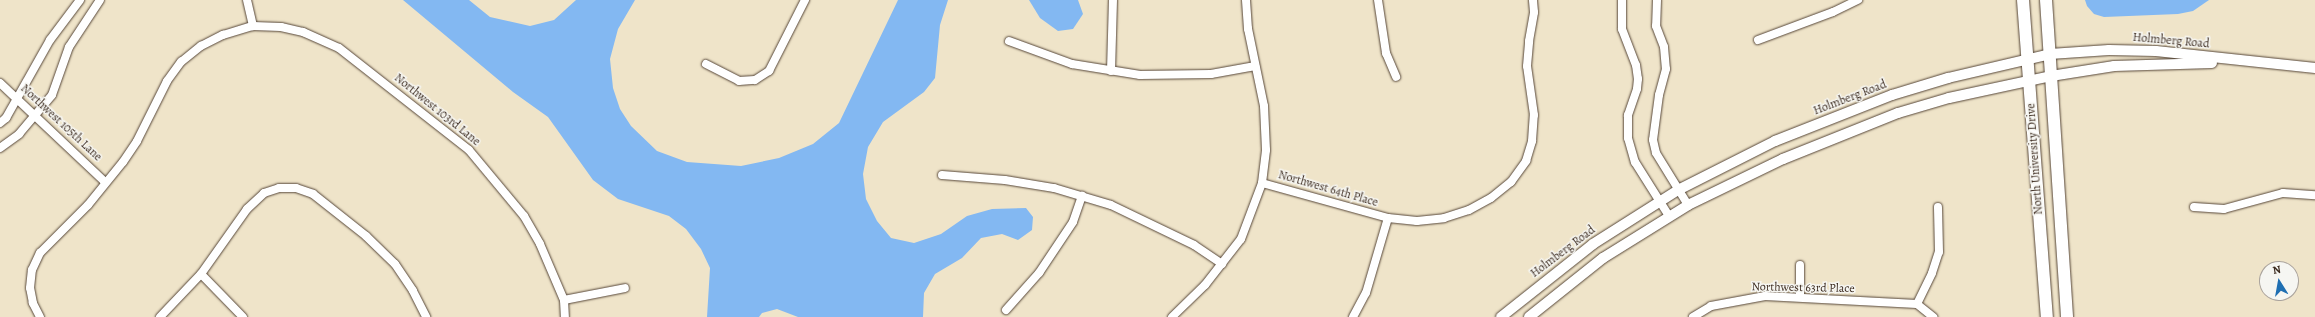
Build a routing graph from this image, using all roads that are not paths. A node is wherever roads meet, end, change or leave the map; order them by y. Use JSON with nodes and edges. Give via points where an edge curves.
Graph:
{"nodes":[{"id":1,"x":80,"y":0,"type":"edge"},
{"id":2,"x":100,"y":0,"type":"edge"},
{"id":3,"x":247,"y":0,"type":"edge"},
{"id":4,"x":805,"y":0,"type":"edge"},
{"id":5,"x":1113,"y":0,"type":"edge"},
{"id":6,"x":1246,"y":0,"type":"edge"},
{"id":7,"x":1378,"y":0,"type":"edge"},
{"id":8,"x":1533,"y":0,"type":"edge"},
{"id":9,"x":1622,"y":0,"type":"edge"},
{"id":10,"x":1657,"y":0,"type":"edge"},
{"id":11,"x":1858,"y":0,"type":"edge"},
{"id":12,"x":2023,"y":0,"type":"edge"},
{"id":13,"x":2046,"y":0,"type":"edge"},
{"id":14,"x":253,"y":26,"type":"junction"},
{"id":15,"x":1758,"y":40,"type":"dead end"},
{"id":16,"x":1009,"y":41,"type":"dead end"},
{"id":17,"x":2050,"y":54,"type":"junction"},
{"id":18,"x":2027,"y":58,"type":"junction"},
{"id":19,"x":2258,"y":62,"type":"junction"},
{"id":20,"x":706,"y":64,"type":"dead end"},
{"id":21,"x":1255,"y":66,"type":"junction"},
{"id":22,"x":2315,"y":68,"type":"edge"},
{"id":23,"x":1111,"y":71,"type":"junction"},
{"id":24,"x":2051,"y":76,"type":"junction"},
{"id":25,"x":1396,"y":77,"type":"dead end"},
{"id":26,"x":2028,"y":81,"type":"junction"},
{"id":27,"x":0,"y":83,"type":"edge"},
{"id":28,"x":17,"y":98,"type":"junction"},
{"id":29,"x":36,"y":115,"type":"junction"},
{"id":30,"x":0,"y":123,"type":"edge"},
{"id":31,"x":0,"y":148,"type":"edge"},
{"id":32,"x":942,"y":175,"type":"dead end"},
{"id":33,"x":104,"y":181,"type":"junction"},
{"id":34,"x":1262,"y":182,"type":"junction"},
{"id":35,"x":1678,"y":190,"type":"junction"},
{"id":36,"x":2315,"y":195,"type":"edge"},
{"id":37,"x":1082,"y":196,"type":"junction"},
{"id":38,"x":1660,"y":201,"type":"junction"},
{"id":39,"x":1688,"y":205,"type":"junction"},
{"id":40,"x":1938,"y":207,"type":"dead end"},
{"id":41,"x":2194,"y":207,"type":"dead end"},
{"id":42,"x":1670,"y":216,"type":"junction"},
{"id":43,"x":1388,"y":218,"type":"junction"},
{"id":44,"x":1222,"y":264,"type":"junction"},
{"id":45,"x":1800,"y":265,"type":"dead end"},
{"id":46,"x":201,"y":274,"type":"junction"},
{"id":47,"x":625,"y":288,"type":"dead end"},
{"id":48,"x":1800,"y":297,"type":"junction"},
{"id":49,"x":564,"y":300,"type":"junction"},
{"id":50,"x":1917,"y":304,"type":"junction"},
{"id":51,"x":1006,"y":310,"type":"dead end"},
{"id":52,"x":40,"y":317,"type":"edge"},
{"id":53,"x":160,"y":317,"type":"edge"},
{"id":54,"x":243,"y":317,"type":"edge"},
{"id":55,"x":426,"y":317,"type":"edge"},
{"id":56,"x":565,"y":317,"type":"edge"},
{"id":57,"x":1172,"y":317,"type":"edge"},
{"id":58,"x":1354,"y":317,"type":"edge"},
{"id":59,"x":1501,"y":317,"type":"edge"},
{"id":60,"x":1529,"y":317,"type":"edge"},
{"id":61,"x":1693,"y":317,"type":"edge"},
{"id":62,"x":1933,"y":317,"type":"edge"},
{"id":63,"x":2047,"y":317,"type":"edge"},
{"id":64,"x":2067,"y":317,"type":"edge"}],
"edges":[{"from":1,"to":28,"type":"street","via":[[50,40]]},
{"from":2,"to":29,"type":"street","via":[[69,48],[52,94]]},
{"from":3,"to":14,"type":"street"},
{"from":4,"to":20,"type":"street","via":[[769,71],[755,80],[739,81]]},
{"from":5,"to":23,"type":"street"},
{"from":6,"to":21,"type":"street"},
{"from":7,"to":25,"type":"street","via":[[1386,53]]},
{"from":8,"to":43,"type":"street","name":"Northwest 64th Place","via":[[1534,12],[1527,66],[1534,115],[1532,141],[1526,162],[1511,182],[1491,198],[1469,210],[1444,218],[1417,221]]},
{"from":9,"to":38,"type":"street","via":[[1622,29],[1636,65],[1638,78],[1628,114],[1628,138],[1636,162]]},
{"from":10,"to":35,"type":"street","via":[[1656,26],[1664,47],[1666,69],[1659,95],[1653,140],[1656,153]]},
{"from":11,"to":15,"type":"street"},
{"from":12,"to":18,"type":"main road","name":"North University Drive"},
{"from":13,"to":17,"type":"main road","name":"North University Drive"},
{"from":14,"to":33,"type":"street","name":"Northwest 103rd Lane","via":[[224,35],[201,46],[181,62],[167,81],[123,162]]},
{"from":14,"to":49,"type":"street","name":"Northwest 103rd Lane","via":[[281,27],[303,32],[339,48],[469,150],[524,216],[556,275]]},
{"from":16,"to":23,"type":"street","via":[[1072,64]]},
{"from":17,"to":18,"type":"street","name":"Holmberg Road"},
{"from":17,"to":19,"type":"street","name":"Holmberg Road","via":[[2109,50],[2156,51]]},
{"from":17,"to":24,"type":"main road","name":"North University Drive"},
{"from":18,"to":26,"type":"main road","name":"North University Drive"},
{"from":18,"to":35,"type":"street","name":"Holmberg Road","via":[[1892,95],[1775,141]]},
{"from":19,"to":22,"type":"street","name":"Holmberg Road"},
{"from":19,"to":24,"type":"street","name":"Holmberg Road","via":[[2136,65]]},
{"from":21,"to":23,"type":"street","via":[[1211,74],[1172,77]]},
{"from":21,"to":34,"type":"street","via":[[1264,106],[1266,150]]},
{"from":24,"to":26,"type":"street","name":"Holmberg Road"},
{"from":24,"to":64,"type":"main road","name":"North University Drive"},
{"from":26,"to":39,"type":"street","name":"Holmberg Road","via":[[1964,94],[1898,113],[1783,159]]},
{"from":26,"to":63,"type":"main road","name":"North University Drive"},
{"from":27,"to":28,"type":"street","name":"Northwest 105th Lane"},
{"from":28,"to":29,"type":"street","name":"Northwest 105th Lane"},
{"from":28,"to":30,"type":"street"},
{"from":29,"to":31,"type":"street","via":[[19,134]]},
{"from":29,"to":33,"type":"street","name":"Northwest 105th Lane"},
{"from":32,"to":37,"type":"street","via":[[1005,180]]},
{"from":33,"to":52,"type":"street","name":"Northwest 103rd Lane","via":[[88,205],[40,254],[32,270],[30,288],[33,303]]},
{"from":34,"to":43,"type":"street","name":"Northwest 64th Place"},
{"from":34,"to":44,"type":"street","via":[[1241,239]]},
{"from":35,"to":38,"type":"street","name":"Holmberg Road"},
{"from":35,"to":39,"type":"street"},
{"from":36,"to":41,"type":"street","via":[[2283,193],[2224,209]]},
{"from":37,"to":44,"type":"street","via":[[1111,204],[1156,225],[1194,245]]},
{"from":37,"to":51,"type":"street","via":[[1073,222],[1039,273]]},
{"from":38,"to":42,"type":"street"},
{"from":38,"to":59,"type":"street","name":"Holmberg Road","via":[[1593,244]]},
{"from":39,"to":42,"type":"street","name":"Holmberg Road"},
{"from":40,"to":50,"type":"street","via":[[1939,252]]},
{"from":42,"to":60,"type":"street","name":"Holmberg Road","via":[[1603,258]]},
{"from":43,"to":58,"type":"street","via":[[1366,293]]},
{"from":44,"to":57,"type":"street","via":[[1205,285]]},
{"from":45,"to":48,"type":"street"},
{"from":46,"to":53,"type":"street"},
{"from":46,"to":54,"type":"street"},
{"from":46,"to":55,"type":"street","via":[[247,210],[264,193],[279,188],[296,188],[313,194],[366,236],[394,264],[413,291]]},
{"from":47,"to":49,"type":"street"},
{"from":48,"to":50,"type":"street","name":"Northwest 63rd Place"},
{"from":48,"to":61,"type":"street","name":"Northwest 63rd Place","via":[[1737,299],[1711,306]]},
{"from":49,"to":56,"type":"street","name":"Northwest 103rd Lane"},
{"from":50,"to":62,"type":"street"}]}
